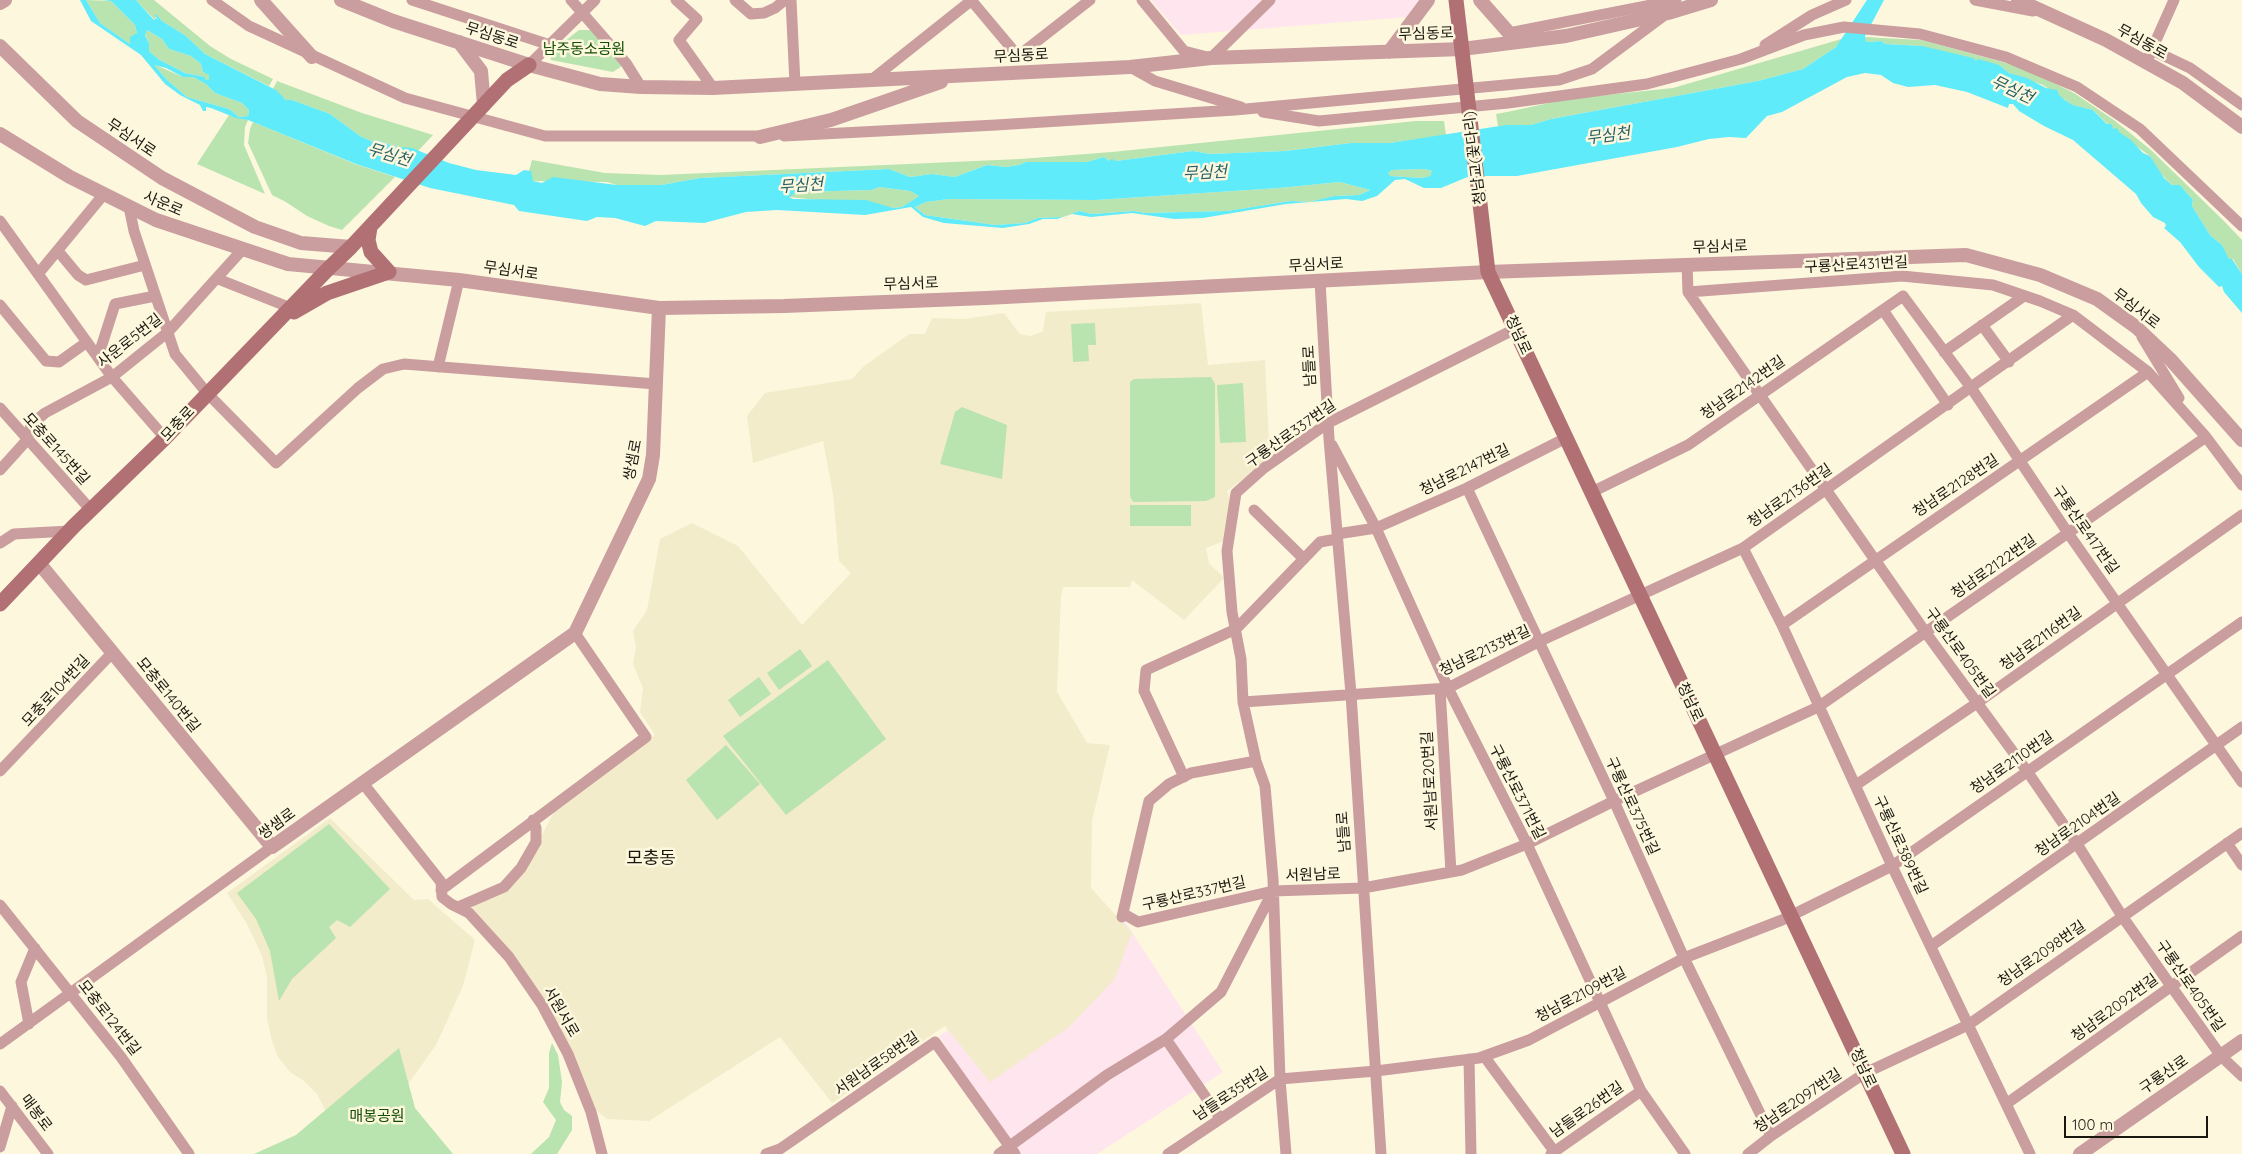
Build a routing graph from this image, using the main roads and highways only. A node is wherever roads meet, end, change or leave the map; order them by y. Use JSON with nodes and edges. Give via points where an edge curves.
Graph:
{"nodes":[{"id":1,"x":1456,"y":0,"type":"edge"},
{"id":2,"x":529,"y":64,"type":"road end"},
{"id":3,"x":370,"y":227,"type":"junction"},
{"id":4,"x":1486,"y":247,"type":"joint"},
{"id":5,"x":274,"y":325,"type":"junction"},
{"id":6,"x":0,"y":604,"type":"edge"},
{"id":7,"x":1904,"y":1154,"type":"edge"}],
"edges":[{"from":1,"to":4,"type":"main road","name":"청남교(꽃다리)"},
{"from":2,"to":3,"type":"main road","name":"모충로","via":[[507,80]]},
{"from":3,"to":5,"type":"main road","name":"모충로"},
{"from":3,"to":5,"type":"main road","via":[[368,240],[371,252],[389,272],[327,293]]},
{"from":4,"to":7,"type":"main road","name":"청남로","via":[[1488,272]]},
{"from":5,"to":6,"type":"main road","name":"모충로"}]}
